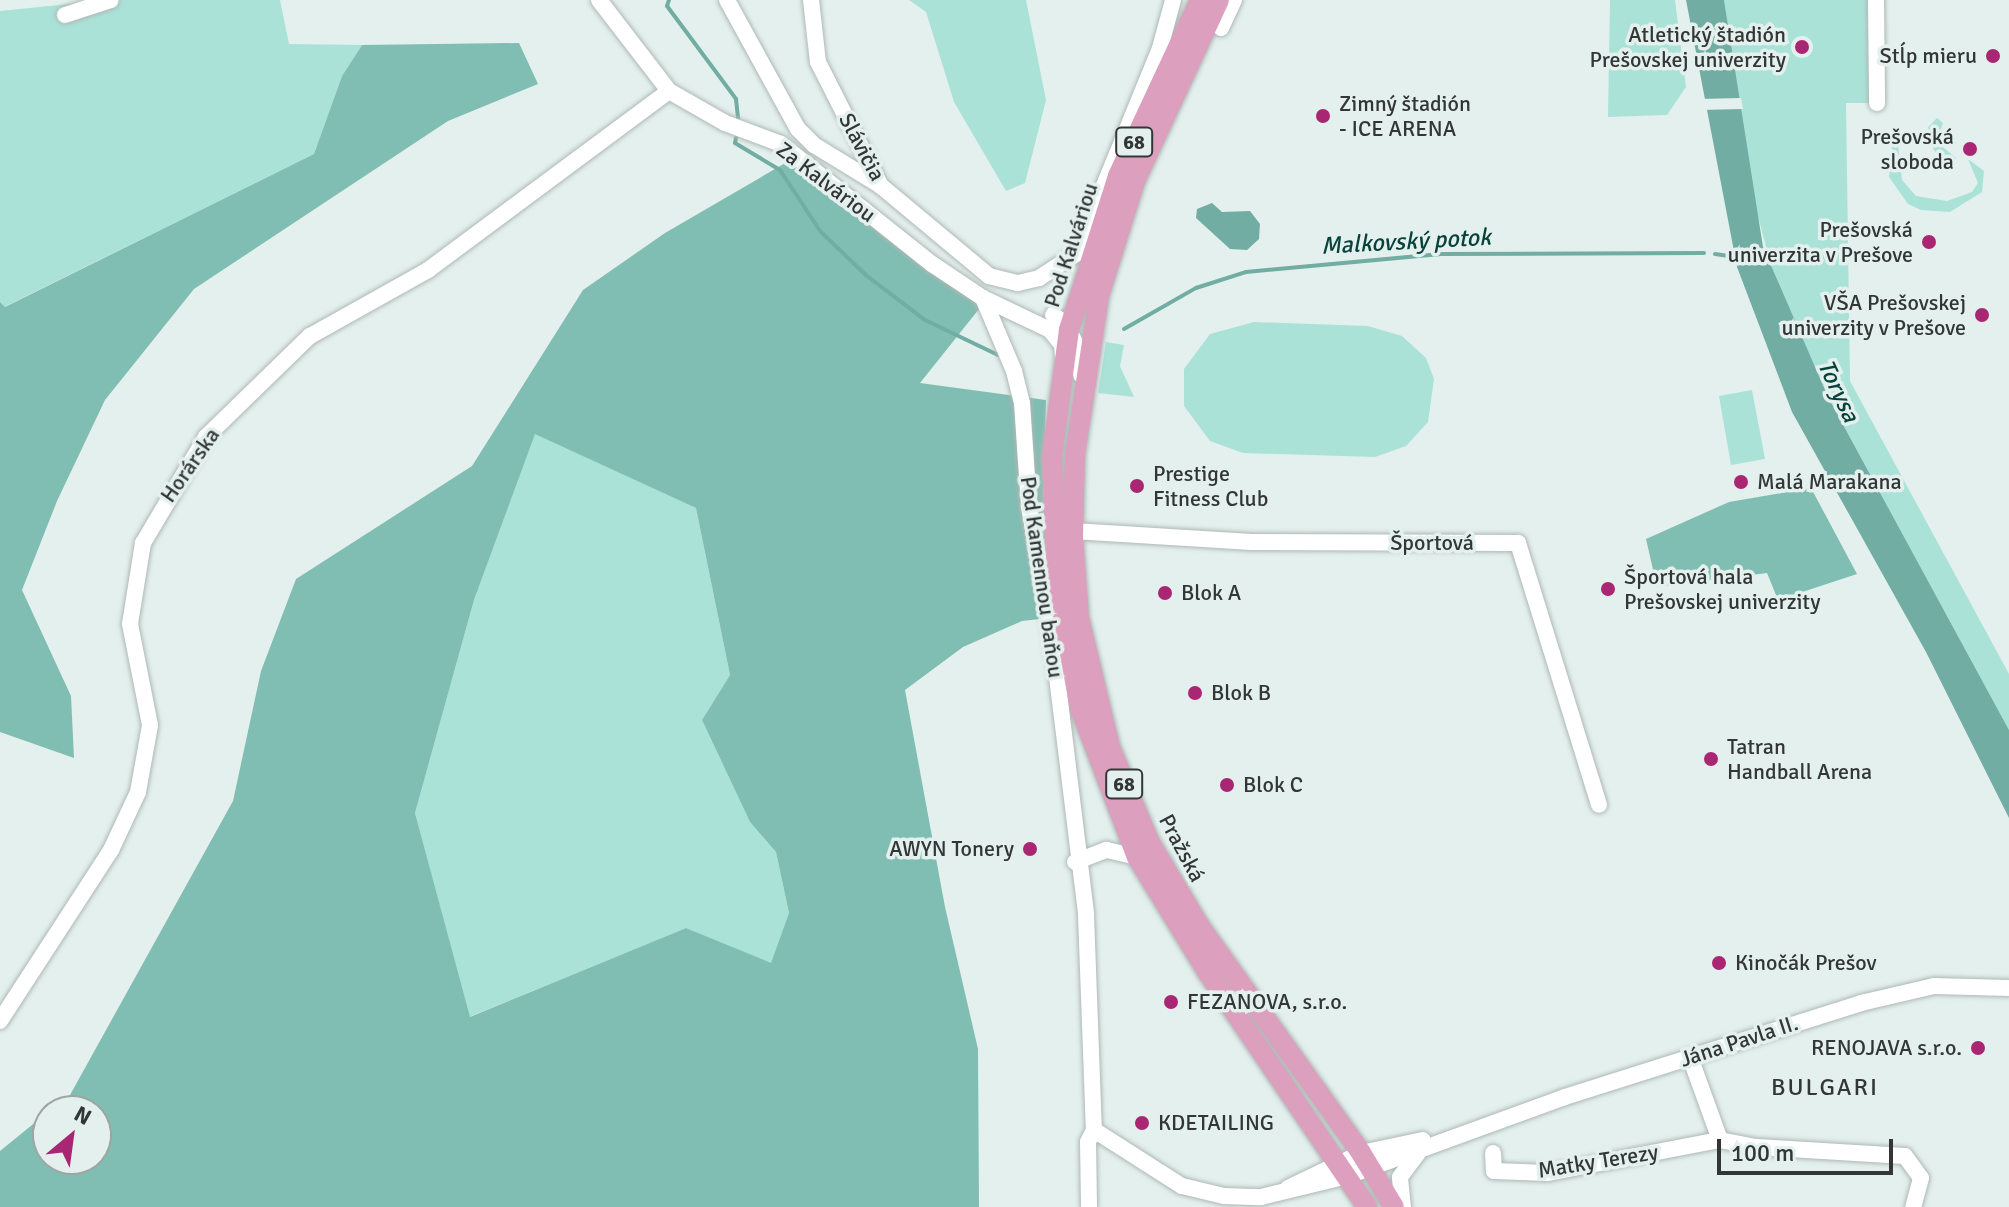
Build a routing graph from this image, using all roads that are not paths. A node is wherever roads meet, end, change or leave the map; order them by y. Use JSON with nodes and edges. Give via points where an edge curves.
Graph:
{"nodes":[{"id":1,"x":111,"y":0,"type":"edge"},
{"id":2,"x":599,"y":0,"type":"edge"},
{"id":3,"x":727,"y":0,"type":"edge"},
{"id":4,"x":811,"y":0,"type":"edge"},
{"id":5,"x":1173,"y":0,"type":"edge"},
{"id":6,"x":1200,"y":0,"type":"edge"},
{"id":7,"x":1219,"y":0,"type":"edge"},
{"id":8,"x":1234,"y":0,"type":"edge"},
{"id":9,"x":1876,"y":0,"type":"edge"},
{"id":10,"x":65,"y":15,"type":"dead end"},
{"id":11,"x":1221,"y":28,"type":"dead end"},
{"id":12,"x":653,"y":74,"type":"dead end"},
{"id":13,"x":669,"y":91,"type":"junction"},
{"id":14,"x":1877,"y":103,"type":"dead end"},
{"id":15,"x":647,"y":108,"type":"junction"},
{"id":16,"x":798,"y":129,"type":"junction"},
{"id":17,"x":781,"y":144,"type":"junction"},
{"id":18,"x":881,"y":186,"type":"junction"},
{"id":19,"x":989,"y":276,"type":"junction"},
{"id":20,"x":983,"y":298,"type":"junction"},
{"id":21,"x":1095,"y":312,"type":"junction"},
{"id":22,"x":1027,"y":316,"type":"junction"},
{"id":23,"x":1057,"y":325,"type":"junction"},
{"id":24,"x":996,"y":328,"type":"junction"},
{"id":25,"x":1082,"y":383,"type":"junction"},
{"id":26,"x":1073,"y":531,"type":"junction"},
{"id":27,"x":1599,"y":805,"type":"dead end"},
{"id":28,"x":1122,"y":822,"type":"junction"},
{"id":29,"x":1107,"y":850,"type":"junction"},
{"id":30,"x":1137,"y":857,"type":"junction"},
{"id":31,"x":1075,"y":862,"type":"junction"},
{"id":32,"x":2009,"y":988,"type":"edge"},
{"id":33,"x":0,"y":1021,"type":"edge"},
{"id":34,"x":1249,"y":1033,"type":"junction"},
{"id":35,"x":1690,"y":1057,"type":"junction"},
{"id":36,"x":1475,"y":1128,"type":"junction"},
{"id":37,"x":1094,"y":1130,"type":"junction"},
{"id":38,"x":1720,"y":1140,"type":"junction"},
{"id":39,"x":1424,"y":1148,"type":"junction"},
{"id":40,"x":1493,"y":1153,"type":"dead end"},
{"id":41,"x":1371,"y":1156,"type":"junction"},
{"id":42,"x":1344,"y":1169,"type":"junction"},
{"id":43,"x":1307,"y":1176,"type":"junction"},
{"id":44,"x":1280,"y":1193,"type":"junction"},
{"id":45,"x":1262,"y":1202,"type":"edge"},
{"id":46,"x":1089,"y":1207,"type":"edge"},
{"id":47,"x":1367,"y":1207,"type":"edge"},
{"id":48,"x":1394,"y":1207,"type":"edge"},
{"id":49,"x":1403,"y":1207,"type":"edge"},
{"id":50,"x":1913,"y":1207,"type":"edge"}],
"edges":[{"from":1,"to":10,"type":"street"},
{"from":2,"to":13,"type":"street","name":"Za Kalváriou"},
{"from":3,"to":16,"type":"street"},
{"from":4,"to":18,"type":"street","name":"Slávičia","via":[[818,62]]},
{"from":5,"to":19,"type":"street","name":"Pod Kalváriou","via":[[1160,48],[1076,254],[1039,278],[1018,283]]},
{"from":6,"to":23,"type":"main road","name":"Pod Kalváriou","number":"68","via":[[1118,176],[1079,288]]},
{"from":7,"to":21,"type":"main road","name":"Pod Kalváriou","number":"68","via":[[1135,181]]},
{"from":8,"to":11,"type":"street"},
{"from":9,"to":14,"type":"street"},
{"from":12,"to":15,"type":"street"},
{"from":13,"to":15,"type":"street","name":"Horárska"},
{"from":13,"to":17,"type":"street","name":"Za Kalváriou","via":[[725,123]]},
{"from":15,"to":33,"type":"street","name":"Horárska","via":[[428,270],[310,336],[206,437],[143,543],[130,624],[150,725],[138,792],[111,850]]},
{"from":16,"to":17,"type":"street"},
{"from":16,"to":18,"type":"street","via":[[814,145]]},
{"from":17,"to":20,"type":"street","name":"Za Kalváriou"},
{"from":18,"to":19,"type":"street","name":"Slávičia"},
{"from":19,"to":20,"type":"street"},
{"from":20,"to":22,"type":"street","name":"Za Kalváriou"},
{"from":20,"to":24,"type":"street","name":"Pod Kamennou baňou"},
{"from":21,"to":23,"type":"street"},
{"from":21,"to":25,"type":"main road","name":"Pražská","number":"68"},
{"from":22,"to":23,"type":"street","name":"Za Kalváriou"},
{"from":22,"to":24,"type":"street","via":[[1006,315]]},
{"from":23,"to":25,"type":"street","via":[[1080,353]]},
{"from":23,"to":28,"type":"main road","name":"Pražská","number":"68","via":[[1063,357],[1052,456],[1057,585],[1080,708]]},
{"from":24,"to":31,"type":"street","name":"Pod Kamennou baňou","via":[[1022,403],[1029,507],[1051,628]]},
{"from":25,"to":26,"type":"main road","name":"Pražská","number":"68"},
{"from":26,"to":27,"type":"street","name":"Športová","via":[[1252,542],[1518,543]]},
{"from":26,"to":41,"type":"main road","name":"Pražská","number":"68","via":[[1083,641],[1129,798],[1180,896],[1342,1126]]},
{"from":28,"to":29,"type":"street"},
{"from":28,"to":30,"type":"main road","name":"Pražská","number":"68"},
{"from":29,"to":30,"type":"street"},
{"from":29,"to":31,"type":"street"},
{"from":30,"to":34,"type":"main road","name":"Pražská","number":"68"},
{"from":31,"to":37,"type":"street","name":"Pod Kamennou baňou","via":[[1086,923]]},
{"from":32,"to":35,"type":"street","name":"Jána Pavla II.","via":[[1934,986],[1861,1003]]},
{"from":34,"to":42,"type":"main road","name":"Pražská","number":"68"},
{"from":34,"to":43,"type":"street","name":"Pražská","via":[[1318,1150],[1318,1163]]},
{"from":35,"to":36,"type":"street","name":"Jána Pavla II."},
{"from":35,"to":38,"type":"street"},
{"from":36,"to":39,"type":"street","name":"Jána Pavla II."},
{"from":36,"to":41,"type":"street","name":"Jána Pavla II."},
{"from":37,"to":45,"type":"street","via":[[1182,1186]]},
{"from":37,"to":46,"type":"street","name":"Pod Kamennou baňou","via":[[1088,1142]]},
{"from":38,"to":40,"type":"street","name":"Matky Terezy","via":[[1548,1173],[1494,1171]]},
{"from":38,"to":50,"type":"street","via":[[1905,1156],[1921,1178]]},
{"from":39,"to":41,"type":"street","name":"Jána Pavla II."},
{"from":39,"to":49,"type":"street","via":[[1400,1177]]},
{"from":41,"to":42,"type":"street"},
{"from":41,"to":48,"type":"main road","name":"Pražská","number":"68"},
{"from":42,"to":43,"type":"street"},
{"from":42,"to":44,"type":"street"},
{"from":42,"to":47,"type":"main road","name":"Pražská","number":"68"},
{"from":43,"to":44,"type":"street"},
{"from":44,"to":45,"type":"street"}]}
